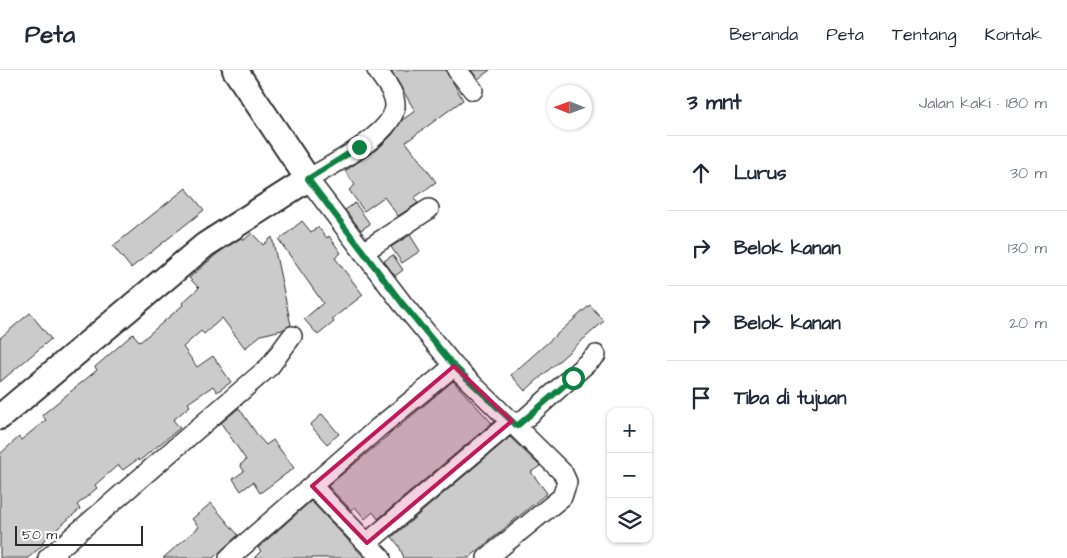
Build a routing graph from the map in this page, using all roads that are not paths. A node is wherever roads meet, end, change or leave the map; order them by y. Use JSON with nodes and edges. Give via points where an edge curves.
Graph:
{"nodes":[{"id":1,"x":236,"y":70,"type":"edge"},
{"id":2,"x":377,"y":70,"type":"edge"},
{"id":3,"x":457,"y":70,"type":"edge"},
{"id":4,"x":473,"y":90,"type":"dead end"},
{"id":5,"x":308,"y":179,"type":"junction"},
{"id":6,"x":429,"y":209,"type":"dead end"},
{"id":7,"x":363,"y":252,"type":"junction"},
{"id":8,"x":292,"y":336,"type":"dead end"},
{"id":9,"x":596,"y":355,"type":"dead end"},
{"id":10,"x":454,"y":366,"type":"junction"},
{"id":11,"x":0,"y":417,"type":"edge"},
{"id":12,"x":514,"y":424,"type":"junction"},
{"id":13,"x":312,"y":486,"type":"junction"},
{"id":14,"x":366,"y":543,"type":"junction"},
{"id":15,"x":240,"y":555,"type":"edge"},
{"id":16,"x":48,"y":558,"type":"edge"},
{"id":17,"x":381,"y":558,"type":"edge"},
{"id":18,"x":487,"y":558,"type":"edge"}],
"edges":[{"from":1,"to":5,"type":"street"},
{"from":2,"to":5,"type":"street","via":[[394,97],[392,118],[366,142]]},
{"from":3,"to":4,"type":"street"},
{"from":5,"to":7,"type":"street"},
{"from":5,"to":11,"type":"street","via":[[205,245]]},
{"from":6,"to":7,"type":"street"},
{"from":7,"to":10,"type":"street"},
{"from":8,"to":16,"type":"street","via":[[270,366]]},
{"from":9,"to":12,"type":"street"},
{"from":10,"to":12,"type":"street"},
{"from":10,"to":13,"type":"street"},
{"from":12,"to":14,"type":"street"},
{"from":12,"to":18,"type":"street","via":[[563,473],[566,489],[562,497]]},
{"from":13,"to":14,"type":"street"},
{"from":13,"to":15,"type":"street"},
{"from":14,"to":17,"type":"street"}]}
